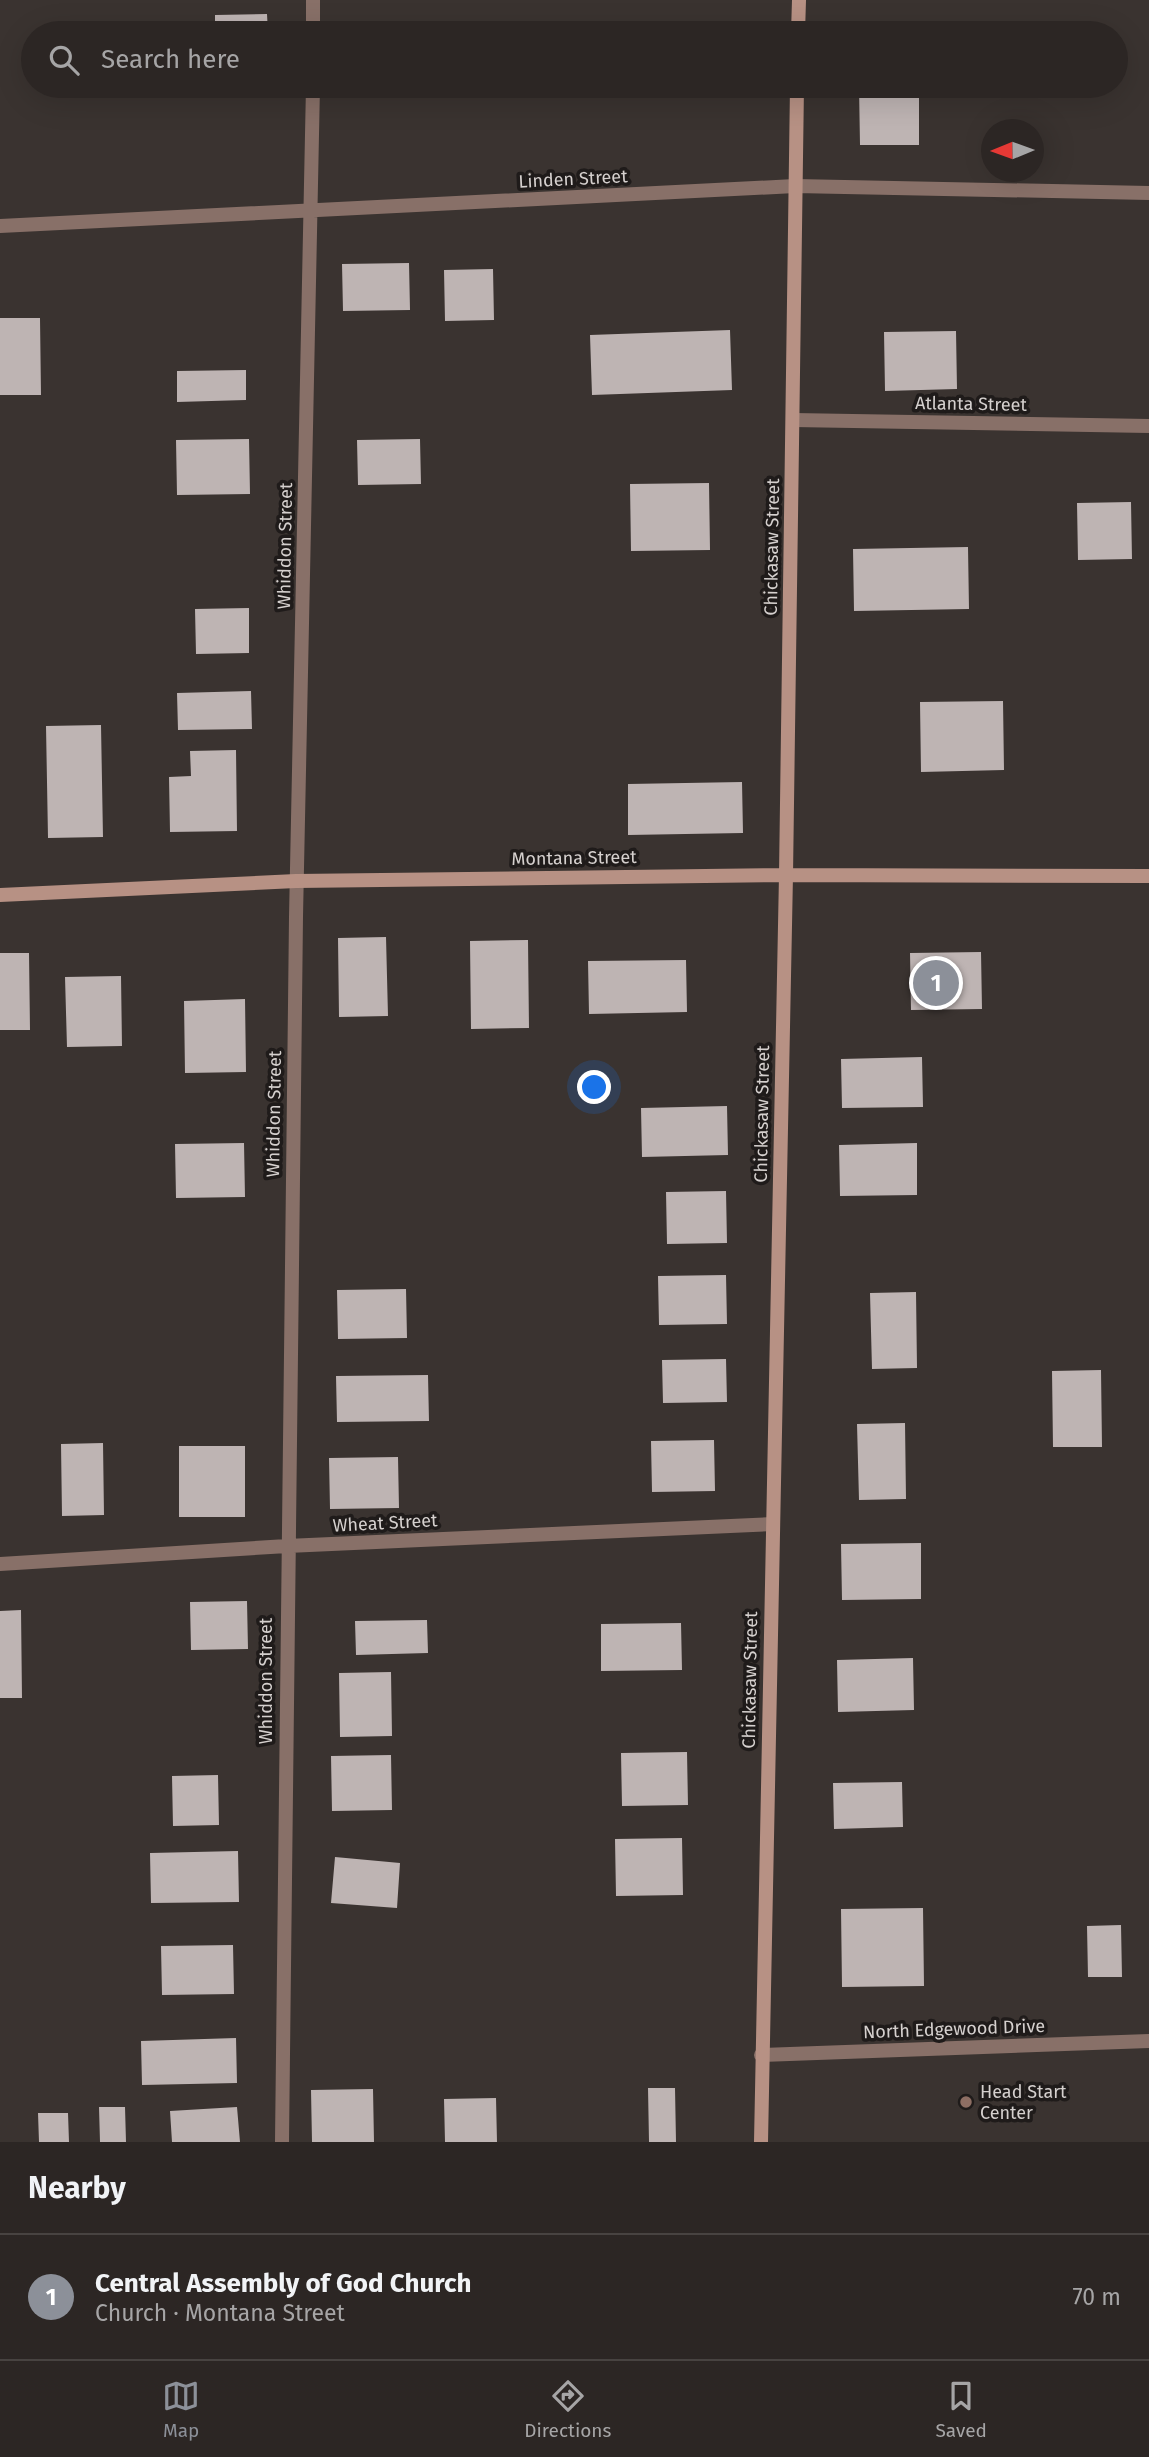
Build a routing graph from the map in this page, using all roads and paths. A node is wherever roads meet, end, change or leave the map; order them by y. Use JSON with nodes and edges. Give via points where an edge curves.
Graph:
{"nodes":[{"id":1,"x":313,"y":0,"type":"edge"},
{"id":2,"x":799,"y":0,"type":"edge"},
{"id":3,"x":313,"y":21,"type":"edge"},
{"id":4,"x":798,"y":21,"type":"edge"},
{"id":5,"x":313,"y":98,"type":"edge"},
{"id":6,"x":797,"y":98,"type":"edge"},
{"id":7,"x":795,"y":186,"type":"junction"},
{"id":8,"x":1149,"y":193,"type":"edge"},
{"id":9,"x":313,"y":212,"type":"junction"},
{"id":10,"x":0,"y":226,"type":"edge"},
{"id":11,"x":793,"y":420,"type":"junction"},
{"id":12,"x":1149,"y":426,"type":"edge"},
{"id":13,"x":786,"y":875,"type":"junction"},
{"id":14,"x":1149,"y":876,"type":"edge"},
{"id":15,"x":296,"y":881,"type":"junction"},
{"id":16,"x":0,"y":895,"type":"edge"},
{"id":17,"x":773,"y":1524,"type":"junction"},
{"id":18,"x":287,"y":1546,"type":"junction"},
{"id":19,"x":0,"y":1564,"type":"edge"},
{"id":20,"x":1149,"y":2040,"type":"edge"},
{"id":21,"x":761,"y":2055,"type":"junction"},
{"id":22,"x":282,"y":2142,"type":"edge"},
{"id":23,"x":761,"y":2142,"type":"edge"}],
"edges":[{"from":1,"to":3,"type":"street"},
{"from":2,"to":4,"type":"street"},
{"from":5,"to":9,"type":"street","name":"Whiddon Street"},
{"from":6,"to":7,"type":"street","name":"Chickasaw Street"},
{"from":7,"to":8,"type":"street","name":"Linden Street"},
{"from":7,"to":9,"type":"street","name":"Linden Street"},
{"from":7,"to":11,"type":"street","name":"Chickasaw Street"},
{"from":9,"to":10,"type":"street","name":"Linden Street"},
{"from":9,"to":15,"type":"street","name":"Whiddon Street"},
{"from":11,"to":12,"type":"street","name":"Atlanta Street"},
{"from":11,"to":13,"type":"street","name":"Chickasaw Street"},
{"from":13,"to":14,"type":"street","name":"Montana Street"},
{"from":13,"to":15,"type":"street","name":"Montana Street"},
{"from":13,"to":17,"type":"street","name":"Chickasaw Street"},
{"from":15,"to":16,"type":"street","name":"Montana Street"},
{"from":15,"to":18,"type":"street","name":"Whiddon Street"},
{"from":17,"to":18,"type":"street","name":"Wheat Street"},
{"from":17,"to":21,"type":"street","name":"Chickasaw Street"},
{"from":18,"to":19,"type":"street","name":"Wheat Street"},
{"from":18,"to":22,"type":"street","name":"Whiddon Street"},
{"from":20,"to":21,"type":"street","name":"North Edgewood Drive"},
{"from":21,"to":23,"type":"street","name":"Chickasaw Street"}]}
